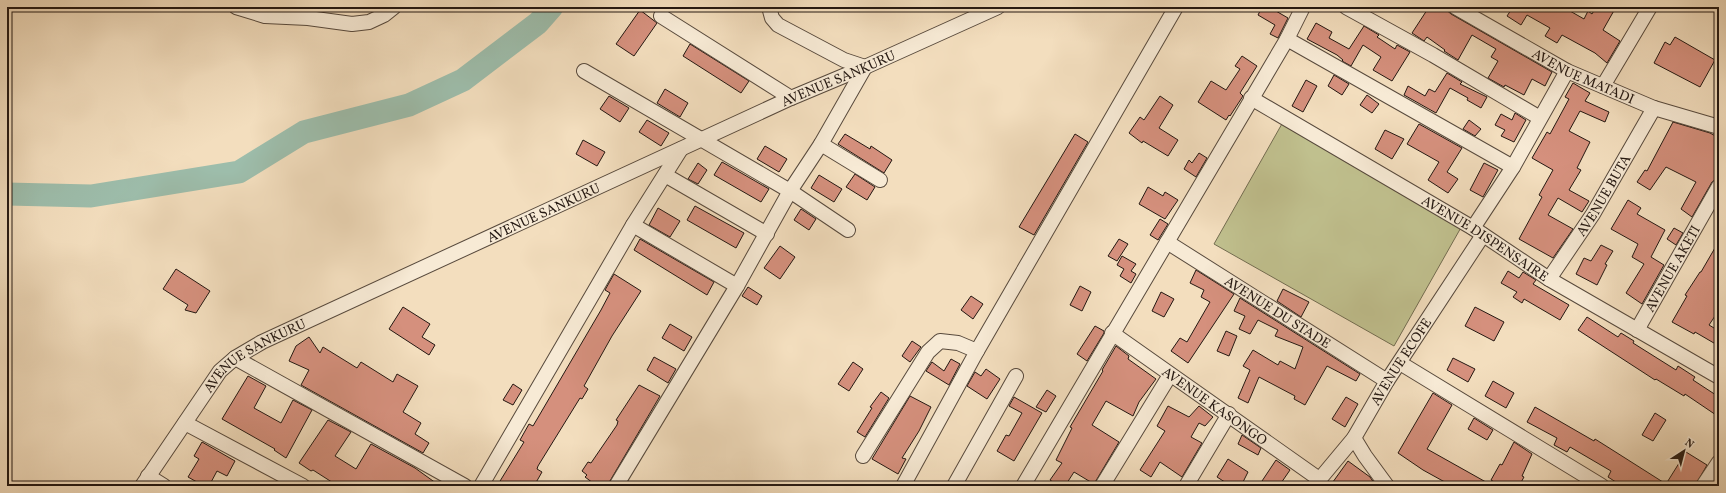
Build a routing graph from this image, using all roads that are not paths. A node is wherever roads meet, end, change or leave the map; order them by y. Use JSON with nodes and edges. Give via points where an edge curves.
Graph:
{"nodes":[{"id":1,"x":236,"y":7,"type":"edge"},
{"id":2,"x":394,"y":7,"type":"edge"},
{"id":3,"x":769,"y":7,"type":"edge"},
{"id":4,"x":998,"y":7,"type":"edge"},
{"id":5,"x":1176,"y":7,"type":"edge"},
{"id":6,"x":1303,"y":7,"type":"edge"},
{"id":7,"x":1346,"y":7,"type":"edge"},
{"id":8,"x":1455,"y":7,"type":"edge"},
{"id":9,"x":1650,"y":7,"type":"edge"},
{"id":10,"x":1471,"y":11,"type":"edge"},
{"id":11,"x":661,"y":16,"type":"dead end"},
{"id":12,"x":1287,"y":39,"type":"junction"},
{"id":13,"x":866,"y":67,"type":"junction"},
{"id":14,"x":584,"y":71,"type":"dead end"},
{"id":15,"x":1567,"y":71,"type":"junction"},
{"id":16,"x":1603,"y":86,"type":"junction"},
{"id":17,"x":791,"y":98,"type":"junction"},
{"id":18,"x":1251,"y":98,"type":"junction"},
{"id":19,"x":1654,"y":108,"type":"junction"},
{"id":20,"x":1540,"y":118,"type":"junction"},
{"id":21,"x":1719,"y":126,"type":"edge"},
{"id":22,"x":702,"y":139,"type":"junction"},
{"id":23,"x":821,"y":144,"type":"junction"},
{"id":24,"x":682,"y":149,"type":"junction"},
{"id":25,"x":1513,"y":167,"type":"junction"},
{"id":26,"x":665,"y":175,"type":"junction"},
{"id":27,"x":880,"y":180,"type":"dead end"},
{"id":28,"x":1719,"y":186,"type":"edge"},
{"id":29,"x":790,"y":191,"type":"junction"},
{"id":30,"x":634,"y":224,"type":"junction"},
{"id":31,"x":848,"y":230,"type":"dead end"},
{"id":32,"x":1478,"y":232,"type":"junction"},
{"id":33,"x":767,"y":234,"type":"junction"},
{"id":34,"x":1167,"y":242,"type":"junction"},
{"id":35,"x":1549,"y":279,"type":"junction"},
{"id":36,"x":737,"y":286,"type":"junction"},
{"id":37,"x":1637,"y":330,"type":"junction"},
{"id":38,"x":1112,"y":334,"type":"junction"},
{"id":39,"x":977,"y":352,"type":"junction"},
{"id":40,"x":235,"y":358,"type":"junction"},
{"id":41,"x":1400,"y":363,"type":"junction"},
{"id":42,"x":1170,"y":375,"type":"junction"},
{"id":43,"x":1016,"y":376,"type":"dead end"},
{"id":44,"x":1719,"y":377,"type":"edge"},
{"id":45,"x":1387,"y":381,"type":"junction"},
{"id":46,"x":1229,"y":414,"type":"junction"},
{"id":47,"x":185,"y":423,"type":"junction"},
{"id":48,"x":1354,"y":438,"type":"junction"},
{"id":49,"x":863,"y":456,"type":"dead end"},
{"id":50,"x":1719,"y":462,"type":"edge"},
{"id":51,"x":145,"y":481,"type":"edge"},
{"id":52,"x":1317,"y":482,"type":"edge"},
{"id":53,"x":164,"y":486,"type":"edge"},
{"id":54,"x":303,"y":486,"type":"edge"},
{"id":55,"x":465,"y":486,"type":"edge"},
{"id":56,"x":481,"y":486,"type":"edge"},
{"id":57,"x":616,"y":486,"type":"edge"},
{"id":58,"x":903,"y":486,"type":"edge"},
{"id":59,"x":954,"y":486,"type":"edge"},
{"id":60,"x":1023,"y":486,"type":"edge"},
{"id":61,"x":1102,"y":486,"type":"edge"},
{"id":62,"x":1186,"y":486,"type":"edge"},
{"id":63,"x":1387,"y":486,"type":"edge"},
{"id":64,"x":1602,"y":486,"type":"edge"},
{"id":65,"x":1703,"y":486,"type":"edge"}],
"edges":[{"from":1,"to":2,"type":"street","via":[[265,16],[352,24],[369,22]]},
{"from":3,"to":13,"type":"street","via":[[772,18],[778,25],[844,60]]},
{"from":4,"to":13,"type":"street","name":"AVENUE SANKURU"},
{"from":5,"to":39,"type":"street"},
{"from":6,"to":12,"type":"street"},
{"from":7,"to":20,"type":"street"},
{"from":8,"to":10,"type":"street","name":"AVENUE MATADI"},
{"from":9,"to":16,"type":"street"},
{"from":10,"to":15,"type":"street","name":"AVENUE MATADI"},
{"from":11,"to":17,"type":"street"},
{"from":12,"to":18,"type":"street"},
{"from":12,"to":25,"type":"street"},
{"from":13,"to":17,"type":"street","name":"AVENUE SANKURU"},
{"from":13,"to":23,"type":"street"},
{"from":14,"to":22,"type":"street"},
{"from":15,"to":16,"type":"street","name":"AVENUE MATADI"},
{"from":15,"to":20,"type":"street","name":"AVENUE ECOFE"},
{"from":16,"to":19,"type":"street","name":"AVENUE MATADI"},
{"from":17,"to":22,"type":"street","name":"AVENUE SANKURU"},
{"from":18,"to":32,"type":"street","name":"AVENUE DISPENSAIRE"},
{"from":18,"to":34,"type":"street"},
{"from":19,"to":21,"type":"street","name":"AVENUE MATADI"},
{"from":19,"to":35,"type":"street","name":"AVENUE BUTA","via":[[1593,214]]},
{"from":20,"to":25,"type":"street","name":"AVENUE ECOFE"},
{"from":22,"to":24,"type":"street","name":"AVENUE SANKURU"},
{"from":22,"to":29,"type":"street"},
{"from":23,"to":27,"type":"street"},
{"from":23,"to":29,"type":"street"},
{"from":24,"to":26,"type":"street"},
{"from":24,"to":40,"type":"street","name":"AVENUE SANKURU","via":[[269,339]]},
{"from":25,"to":32,"type":"street","name":"AVENUE ECOFE"},
{"from":26,"to":30,"type":"street"},
{"from":26,"to":33,"type":"street"},
{"from":28,"to":37,"type":"street","name":"AVENUE AKETI"},
{"from":29,"to":31,"type":"street"},
{"from":29,"to":33,"type":"street"},
{"from":30,"to":36,"type":"street"},
{"from":30,"to":56,"type":"street"},
{"from":32,"to":35,"type":"street","name":"AVENUE DISPENSAIRE"},
{"from":32,"to":41,"type":"street","name":"AVENUE ECOFE"},
{"from":33,"to":36,"type":"street"},
{"from":34,"to":38,"type":"street"},
{"from":34,"to":45,"type":"street","name":"AVENUE DU STADE"},
{"from":35,"to":37,"type":"street","name":"AVENUE DISPENSAIRE"},
{"from":36,"to":57,"type":"street"},
{"from":37,"to":44,"type":"street","name":"AVENUE DISPENSAIRE"},
{"from":38,"to":42,"type":"street","name":"AVENUE KASONGO"},
{"from":38,"to":60,"type":"street"},
{"from":39,"to":49,"type":"street","via":[[958,343],[940,341],[928,352]]},
{"from":39,"to":58,"type":"street"},
{"from":40,"to":47,"type":"street","name":"AVENUE SANKURU","via":[[220,371]]},
{"from":40,"to":55,"type":"street"},
{"from":41,"to":45,"type":"street","name":"AVENUE ECOFE"},
{"from":41,"to":64,"type":"street"},
{"from":42,"to":46,"type":"street","name":"AVENUE KASONGO"},
{"from":42,"to":61,"type":"street"},
{"from":43,"to":59,"type":"street"},
{"from":45,"to":48,"type":"street","name":"AVENUE ECOFE"},
{"from":46,"to":52,"type":"street","name":"AVENUE KASONGO"},
{"from":46,"to":62,"type":"street"},
{"from":47,"to":51,"type":"street","name":"AVENUE SANKURU"},
{"from":47,"to":54,"type":"street"},
{"from":48,"to":52,"type":"street","name":"AVENUE ECOFE"},
{"from":48,"to":63,"type":"street"},
{"from":50,"to":65,"type":"street"},
{"from":51,"to":53,"type":"street"}]}
